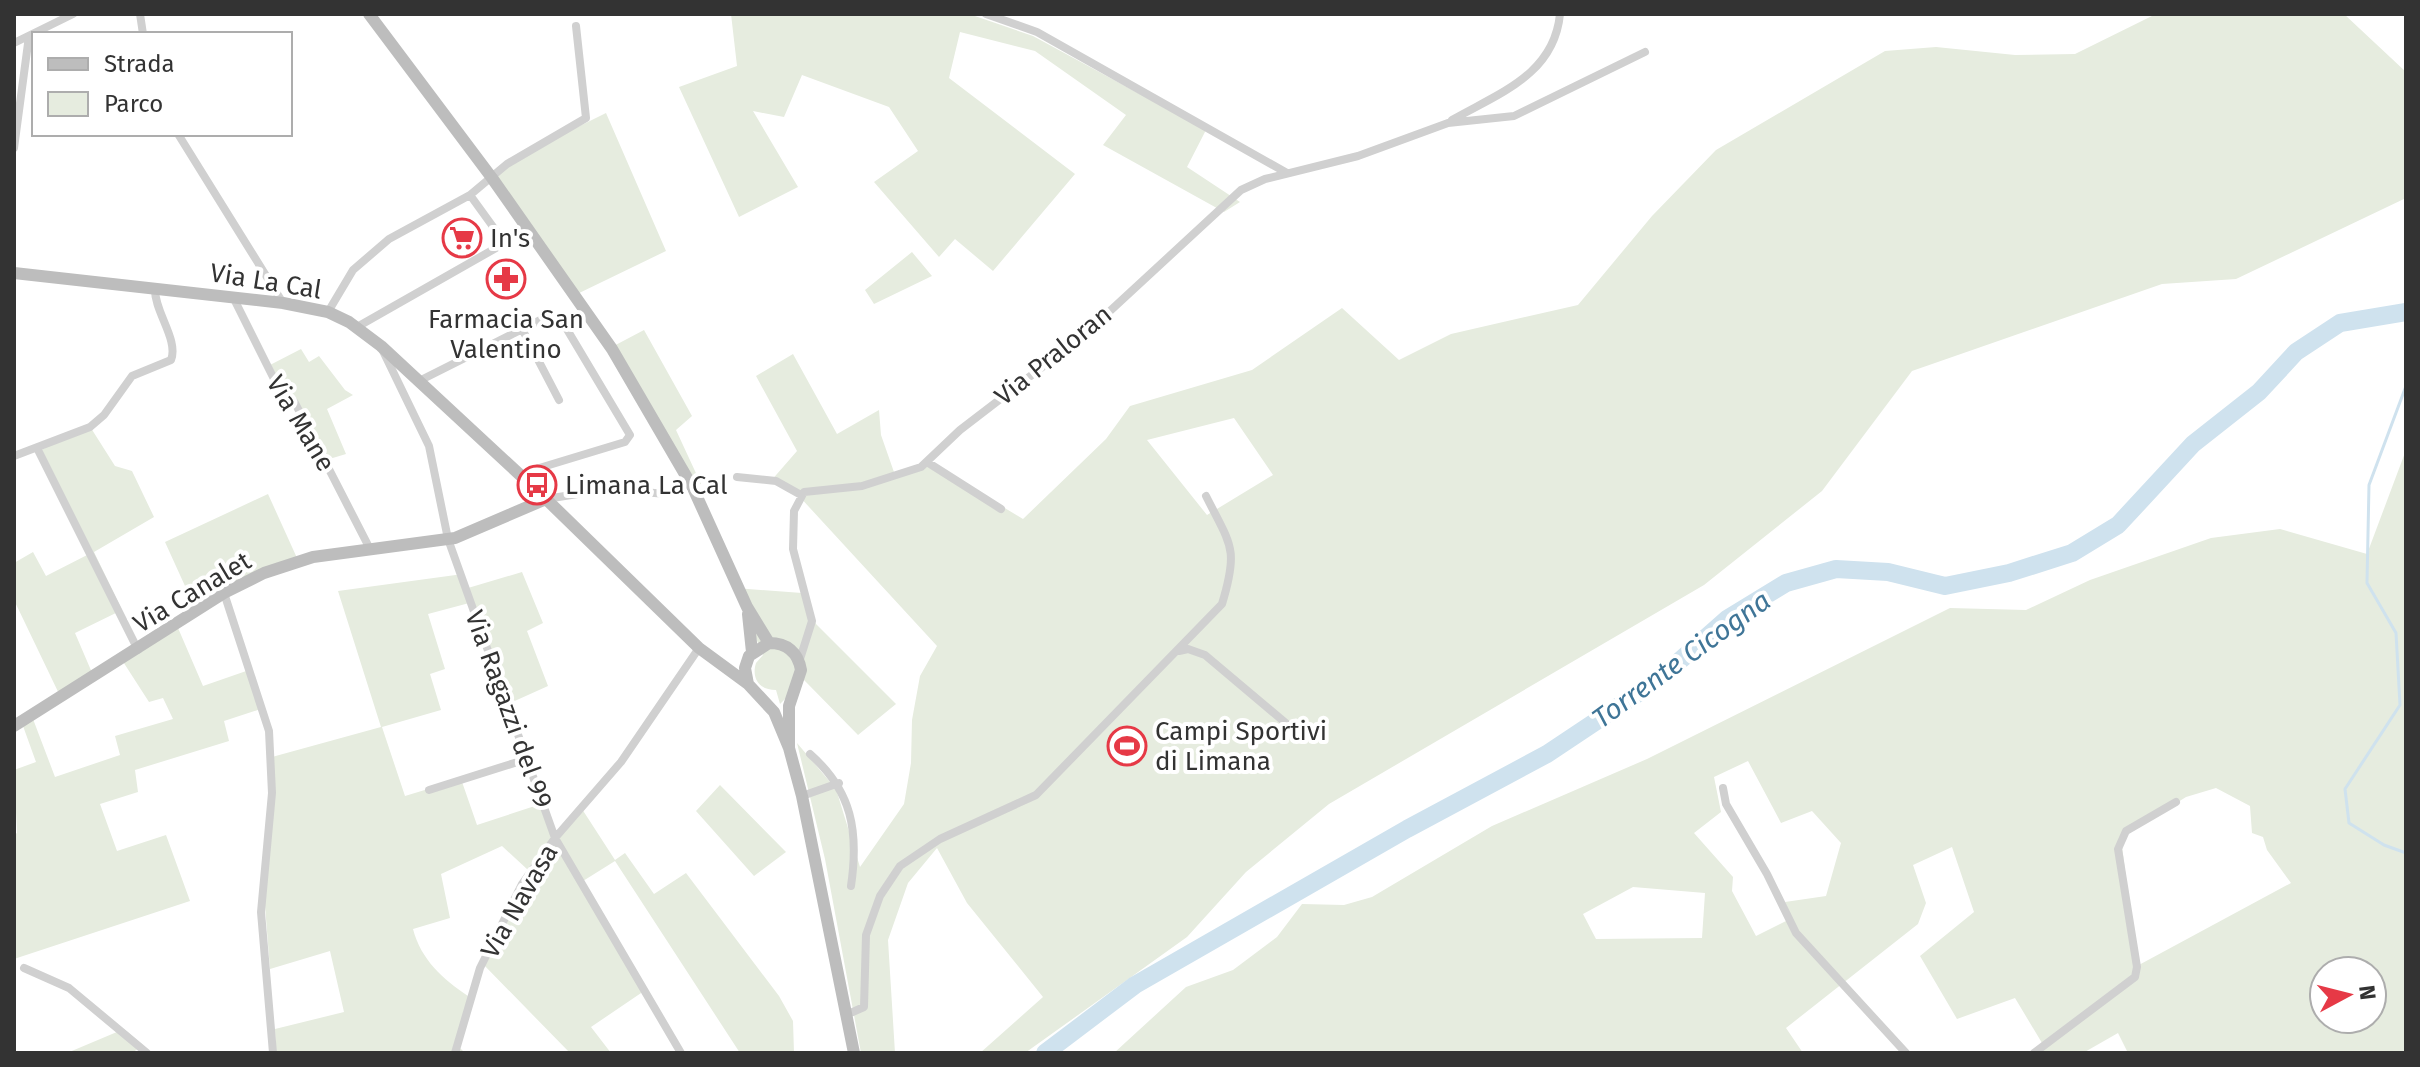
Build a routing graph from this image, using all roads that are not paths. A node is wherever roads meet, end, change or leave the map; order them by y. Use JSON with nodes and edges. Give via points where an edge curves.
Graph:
{"nodes":[{"id":1,"x":73,"y":14,"type":"edge"},
{"id":2,"x":369,"y":14,"type":"edge"},
{"id":3,"x":986,"y":14,"type":"edge"},
{"id":4,"x":1560,"y":14,"type":"edge"},
{"id":5,"x":576,"y":26,"type":"dead end"},
{"id":6,"x":37,"y":32,"type":"edge"},
{"id":7,"x":32,"y":34,"type":"edge"},
{"id":8,"x":29,"y":36,"type":"junction"},
{"id":9,"x":14,"y":43,"type":"edge"},
{"id":10,"x":1645,"y":52,"type":"dead end"},
{"id":11,"x":1448,"y":123,"type":"junction"},
{"id":12,"x":179,"y":136,"type":"edge"},
{"id":13,"x":14,"y":148,"type":"edge"},
{"id":14,"x":1287,"y":173,"type":"junction"},
{"id":15,"x":492,"y":178,"type":"junction"},
{"id":16,"x":470,"y":195,"type":"junction"},
{"id":17,"x":14,"y":273,"type":"edge"},
{"id":18,"x":155,"y":289,"type":"junction"},
{"id":19,"x":233,"y":296,"type":"junction"},
{"id":20,"x":283,"y":303,"type":"junction"},
{"id":21,"x":328,"y":312,"type":"junction"},
{"id":22,"x":357,"y":327,"type":"junction"},
{"id":23,"x":522,"y":329,"type":"junction"},
{"id":24,"x":381,"y":346,"type":"junction"},
{"id":25,"x":419,"y":381,"type":"junction"},
{"id":26,"x":559,"y":400,"type":"dead end"},
{"id":27,"x":37,"y":448,"type":"junction"},
{"id":28,"x":14,"y":456,"type":"edge"},
{"id":29,"x":927,"y":462,"type":"junction"},
{"id":30,"x":737,"y":477,"type":"dead end"},
{"id":31,"x":524,"y":479,"type":"junction"},
{"id":32,"x":666,"y":494,"type":"dead end"},
{"id":33,"x":801,"y":495,"type":"junction"},
{"id":34,"x":1206,"y":496,"type":"dead end"},
{"id":35,"x":546,"y":499,"type":"junction"},
{"id":36,"x":1001,"y":509,"type":"dead end"},
{"id":37,"x":448,"y":539,"type":"junction"},
{"id":38,"x":370,"y":549,"type":"junction"},
{"id":39,"x":224,"y":593,"type":"junction"},
{"id":40,"x":747,"y":607,"type":"junction"},
{"id":41,"x":810,"y":631,"type":"junction"},
{"id":42,"x":769,"y":643,"type":"junction"},
{"id":43,"x":784,"y":645,"type":"junction"},
{"id":44,"x":699,"y":648,"type":"junction"},
{"id":45,"x":138,"y":650,"type":"junction"},
{"id":46,"x":1178,"y":652,"type":"junction"},
{"id":47,"x":749,"y":656,"type":"junction"},
{"id":48,"x":714,"y":659,"type":"junction"},
{"id":49,"x":800,"y":661,"type":"junction"},
{"id":50,"x":748,"y":684,"type":"junction"},
{"id":51,"x":792,"y":692,"type":"junction"},
{"id":52,"x":764,"y":697,"type":"junction"},
{"id":53,"x":16,"y":720,"type":"edge"},
{"id":54,"x":1300,"y":735,"type":"dead end"},
{"id":55,"x":789,"y":748,"type":"junction"},
{"id":56,"x":810,"y":754,"type":"dead end"},
{"id":57,"x":527,"y":759,"type":"junction"},
{"id":58,"x":839,"y":783,"type":"junction"},
{"id":59,"x":1723,"y":788,"type":"dead end"},
{"id":60,"x":429,"y":790,"type":"dead end"},
{"id":61,"x":802,"y":796,"type":"junction"},
{"id":62,"x":2176,"y":802,"type":"dead end"},
{"id":63,"x":555,"y":838,"type":"junction"},
{"id":64,"x":851,"y":886,"type":"dead end"},
{"id":65,"x":24,"y":968,"type":"dead end"},
{"id":66,"x":846,"y":1015,"type":"junction"},
{"id":67,"x":147,"y":1053,"type":"edge"},
{"id":68,"x":273,"y":1053,"type":"edge"},
{"id":69,"x":455,"y":1053,"type":"edge"},
{"id":70,"x":681,"y":1053,"type":"edge"},
{"id":71,"x":854,"y":1053,"type":"edge"},
{"id":72,"x":1906,"y":1053,"type":"edge"},
{"id":73,"x":2034,"y":1053,"type":"edge"}],
"edges":[{"from":1,"to":6,"type":"street"},
{"from":2,"to":15,"type":"street"},
{"from":3,"to":14,"type":"street","via":[[1037,32]]},
{"from":4,"to":11,"type":"street","name":"Via Praloran","via":[[1554,42],[1535,72]]},
{"from":5,"to":15,"type":"street","name":"Via La Cal","via":[[586,118]]},
{"from":7,"to":8,"type":"street"},
{"from":8,"to":9,"type":"street"},
{"from":8,"to":13,"type":"street"},
{"from":10,"to":11,"type":"street","name":"Via Praloran","via":[[1514,116]]},
{"from":11,"to":14,"type":"street","name":"Via Praloran","via":[[1358,156]]},
{"from":12,"to":20,"type":"street"},
{"from":14,"to":29,"type":"street","name":"Via Praloran","via":[[1241,190],[1084,335],[960,430]]},
{"from":15,"to":16,"type":"street","name":"Via La Cal"},
{"from":15,"to":40,"type":"street","via":[[595,323],[655,420],[693,488]]},
{"from":16,"to":21,"type":"street","name":"Via La Cal","via":[[389,239],[353,270]]},
{"from":16,"to":22,"type":"street","via":[[493,221],[499,235],[496,248]]},
{"from":17,"to":18,"type":"street","name":"Via La Cal"},
{"from":18,"to":19,"type":"street","name":"Via La Cal"},
{"from":18,"to":27,"type":"street","via":[[173,358],[132,376],[90,427]]},
{"from":19,"to":20,"type":"street","name":"Via La Cal"},
{"from":19,"to":38,"type":"street","name":"Via Mane"},
{"from":20,"to":21,"type":"street","name":"Via La Cal"},
{"from":21,"to":22,"type":"street","name":"Via La Cal"},
{"from":22,"to":24,"type":"street","name":"Via La Cal"},
{"from":23,"to":25,"type":"street"},
{"from":23,"to":26,"type":"street"},
{"from":23,"to":31,"type":"street","via":[[559,316],[630,435],[625,442],[536,469]]},
{"from":24,"to":25,"type":"street","name":"Via La Cal"},
{"from":24,"to":37,"type":"street","name":"Via Ragazzi del 99","via":[[429,446]]},
{"from":25,"to":31,"type":"street","name":"Via La Cal"},
{"from":27,"to":28,"type":"street"},
{"from":27,"to":45,"type":"street"},
{"from":29,"to":33,"type":"street","name":"Via Praloran","via":[[872,484],[813,489]]},
{"from":29,"to":36,"type":"street"},
{"from":30,"to":33,"type":"street","via":[[776,481]]},
{"from":31,"to":35,"type":"street","name":"Via La Cal"},
{"from":32,"to":35,"type":"street","via":[[609,489]]},
{"from":33,"to":41,"type":"street","via":[[793,517],[793,549],[811,611]]},
{"from":34,"to":46,"type":"street","via":[[1234,564],[1222,604]]},
{"from":35,"to":37,"type":"street","name":"Via Canalet"},
{"from":35,"to":44,"type":"street","name":"Via La Cal"},
{"from":37,"to":38,"type":"street","name":"Via Canalet"},
{"from":37,"to":57,"type":"street","name":"Via Ragazzi del 99"},
{"from":38,"to":39,"type":"street","name":"Via Canalet","via":[[297,561]]},
{"from":39,"to":45,"type":"street","name":"Via Canalet"},
{"from":39,"to":68,"type":"street","via":[[269,731],[272,793],[261,912]]},
{"from":40,"to":42,"type":"street"},
{"from":40,"to":47,"type":"street"},
{"from":41,"to":43,"type":"street"},
{"from":41,"to":49,"type":"street"},
{"from":42,"to":43,"type":"street"},
{"from":42,"to":47,"type":"street"},
{"from":43,"to":49,"type":"street"},
{"from":44,"to":48,"type":"street","name":"Via La Cal"},
{"from":44,"to":63,"type":"street","name":"Via Navasa","via":[[621,762]]},
{"from":45,"to":53,"type":"street","name":"Via Canalet"},
{"from":46,"to":54,"type":"street","via":[[1188,649],[1205,655]]},
{"from":46,"to":66,"type":"street","via":[[1036,795],[940,839],[900,866],[880,896],[866,935],[864,1007]]},
{"from":47,"to":48,"type":"street","via":[[726,663]]},
{"from":47,"to":50,"type":"street"},
{"from":48,"to":50,"type":"street","name":"Via La Cal"},
{"from":49,"to":51,"type":"street","via":[[800,678]]},
{"from":50,"to":52,"type":"street"},
{"from":51,"to":52,"type":"street"},
{"from":51,"to":55,"type":"street"},
{"from":52,"to":55,"type":"street"},
{"from":55,"to":61,"type":"street"},
{"from":56,"to":58,"type":"street"},
{"from":57,"to":60,"type":"street"},
{"from":57,"to":63,"type":"street","name":"Via Ragazzi del 99"},
{"from":58,"to":61,"type":"street"},
{"from":58,"to":64,"type":"street","via":[[853,838]]},
{"from":59,"to":72,"type":"street","via":[[1726,804],[1796,933]]},
{"from":61,"to":66,"type":"street"},
{"from":62,"to":73,"type":"street","via":[[2126,831],[2118,849],[2135,977]]},
{"from":63,"to":69,"type":"street","name":"Via Navasa","via":[[522,884],[488,951]]},
{"from":63,"to":70,"type":"street","name":"Via Ragazzi del 99"},
{"from":65,"to":67,"type":"street","via":[[69,988]]},
{"from":66,"to":71,"type":"street"}]}
